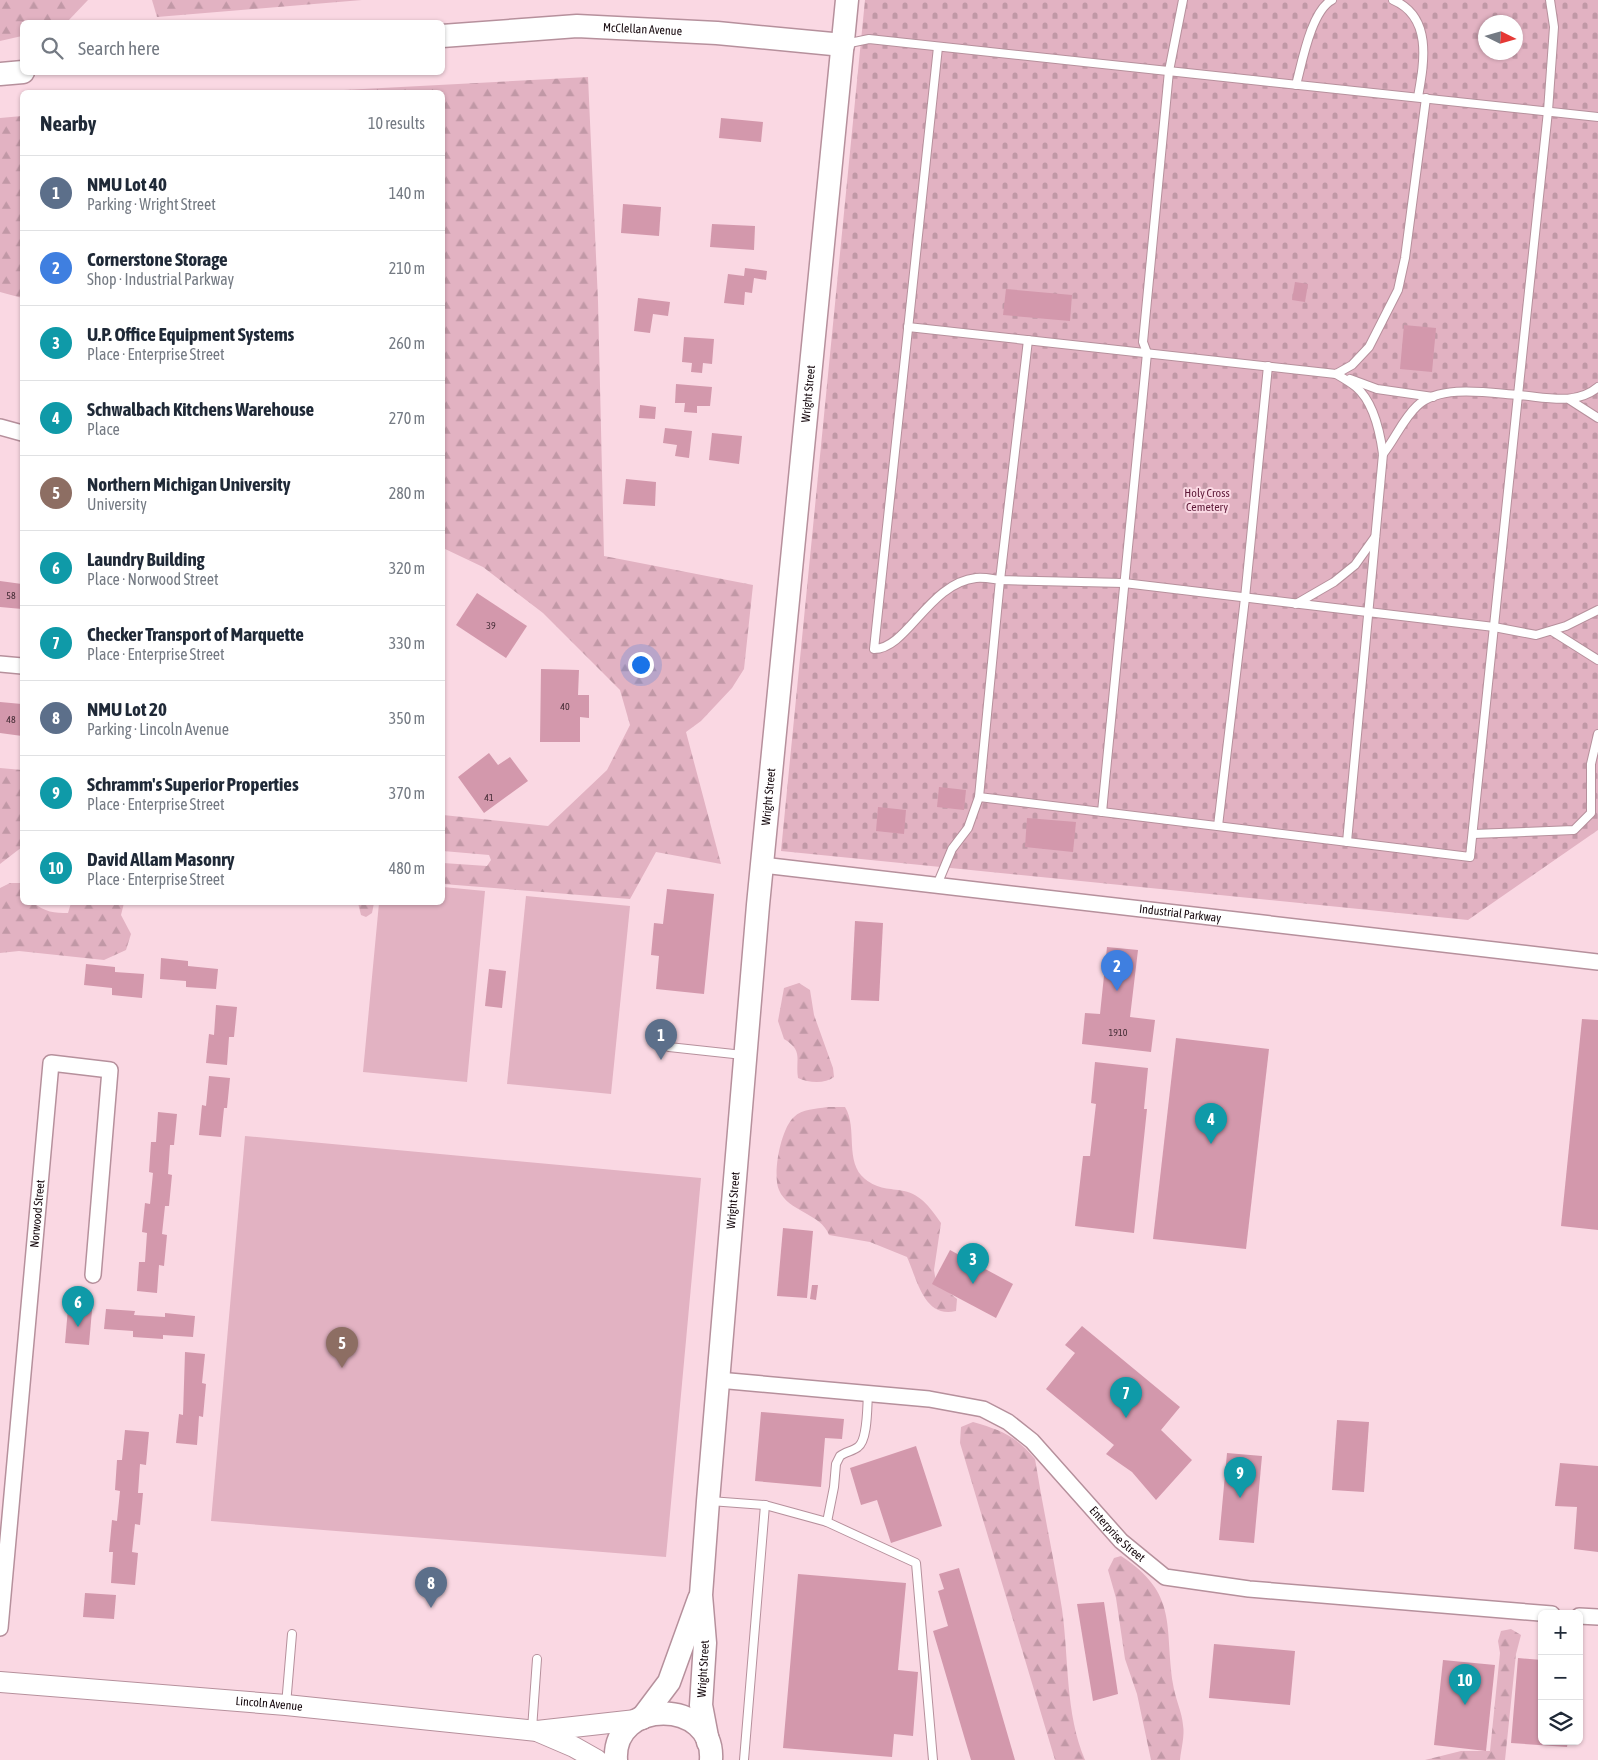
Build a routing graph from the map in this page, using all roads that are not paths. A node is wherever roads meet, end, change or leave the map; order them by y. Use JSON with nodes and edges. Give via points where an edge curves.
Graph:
{"nodes":[{"id":1,"x":847,"y":0,"type":"edge"},
{"id":2,"x":1183,"y":0,"type":"edge"},
{"id":3,"x":1332,"y":0,"type":"edge"},
{"id":4,"x":1393,"y":0,"type":"edge"},
{"id":5,"x":1550,"y":0,"type":"edge"},
{"id":6,"x":445,"y":36,"type":"edge"},
{"id":7,"x":843,"y":45,"type":"junction"},
{"id":8,"x":938,"y":46,"type":"junction"},
{"id":9,"x":1169,"y":71,"type":"junction"},
{"id":10,"x":20,"y":72,"type":"edge"},
{"id":11,"x":0,"y":74,"type":"edge"},
{"id":12,"x":1296,"y":85,"type":"junction"},
{"id":13,"x":1422,"y":98,"type":"junction"},
{"id":14,"x":1548,"y":111,"type":"junction"},
{"id":15,"x":1598,"y":117,"type":"edge"},
{"id":16,"x":908,"y":326,"type":"junction"},
{"id":17,"x":1028,"y":340,"type":"junction"},
{"id":18,"x":1147,"y":353,"type":"junction"},
{"id":19,"x":1268,"y":366,"type":"junction"},
{"id":20,"x":1336,"y":374,"type":"junction"},
{"id":21,"x":1598,"y":387,"type":"edge"},
{"id":22,"x":1518,"y":394,"type":"junction"},
{"id":23,"x":1433,"y":397,"type":"junction"},
{"id":24,"x":1570,"y":400,"type":"junction"},
{"id":25,"x":1598,"y":418,"type":"edge"},
{"id":26,"x":0,"y":427,"type":"edge"},
{"id":27,"x":20,"y":432,"type":"edge"},
{"id":28,"x":1383,"y":454,"type":"junction"},
{"id":29,"x":1376,"y":536,"type":"junction"},
{"id":30,"x":1000,"y":580,"type":"junction"},
{"id":31,"x":1124,"y":583,"type":"junction"},
{"id":32,"x":1245,"y":598,"type":"junction"},
{"id":33,"x":1296,"y":604,"type":"junction"},
{"id":34,"x":1598,"y":610,"type":"edge"},
{"id":35,"x":1368,"y":613,"type":"junction"},
{"id":36,"x":1494,"y":627,"type":"junction"},
{"id":37,"x":1552,"y":631,"type":"junction"},
{"id":38,"x":1598,"y":660,"type":"edge"},
{"id":39,"x":0,"y":664,"type":"edge"},
{"id":40,"x":20,"y":666,"type":"edge"},
{"id":41,"x":1598,"y":734,"type":"edge"},
{"id":42,"x":979,"y":797,"type":"junction"},
{"id":43,"x":1102,"y":812,"type":"junction"},
{"id":44,"x":1218,"y":826,"type":"junction"},
{"id":45,"x":1473,"y":834,"type":"junction"},
{"id":46,"x":1347,"y":842,"type":"junction"},
{"id":47,"x":762,"y":865,"type":"junction"},
{"id":48,"x":937,"y":885,"type":"junction"},
{"id":49,"x":1598,"y":962,"type":"edge"},
{"id":50,"x":669,"y":1047,"type":"dead end"},
{"id":51,"x":745,"y":1055,"type":"junction"},
{"id":52,"x":93,"y":1275,"type":"dead end"},
{"id":53,"x":718,"y":1380,"type":"junction"},
{"id":54,"x":868,"y":1394,"type":"junction"},
{"id":55,"x":708,"y":1501,"type":"junction"},
{"id":56,"x":765,"y":1505,"type":"junction"},
{"id":57,"x":827,"y":1522,"type":"junction"},
{"id":58,"x":700,"y":1595,"type":"junction"},
{"id":59,"x":1538,"y":1613,"type":"edge"},
{"id":60,"x":1583,"y":1616,"type":"edge"},
{"id":61,"x":1598,"y":1618,"type":"edge"},
{"id":62,"x":0,"y":1628,"type":"edge"},
{"id":63,"x":292,"y":1634,"type":"dead end"},
{"id":64,"x":537,"y":1659,"type":"dead end"},
{"id":65,"x":0,"y":1682,"type":"edge"},
{"id":66,"x":286,"y":1705,"type":"junction"},
{"id":67,"x":639,"y":1719,"type":"junction"},
{"id":68,"x":534,"y":1731,"type":"junction"},
{"id":69,"x":709,"y":1751,"type":"edge"},
{"id":70,"x":596,"y":1760,"type":"edge"},
{"id":71,"x":616,"y":1760,"type":"edge"},
{"id":72,"x":744,"y":1760,"type":"edge"},
{"id":73,"x":933,"y":1760,"type":"edge"}],
"edges":[{"from":1,"to":7,"type":"main road","name":"Wright Street"},
{"from":2,"to":9,"type":"lane"},
{"from":3,"to":12,"type":"lane","via":[[1325,3],[1314,24]]},
{"from":4,"to":13,"type":"lane","via":[[1413,14],[1421,29],[1424,47]]},
{"from":5,"to":14,"type":"lane","via":[[1554,27]]},
{"from":6,"to":7,"type":"main road","name":"McClellan Avenue","via":[[577,26],[717,32]]},
{"from":7,"to":8,"type":"lane","via":[[869,39]]},
{"from":7,"to":47,"type":"main road","name":"Wright Street"},
{"from":8,"to":9,"type":"lane"},
{"from":8,"to":16,"type":"lane"},
{"from":9,"to":12,"type":"lane"},
{"from":9,"to":18,"type":"lane","via":[[1143,342]]},
{"from":10,"to":11,"type":"main road"},
{"from":12,"to":13,"type":"lane"},
{"from":13,"to":14,"type":"lane"},
{"from":13,"to":20,"type":"lane","via":[[1405,258],[1398,290],[1369,347],[1352,365]]},
{"from":14,"to":15,"type":"lane"},
{"from":14,"to":22,"type":"lane"},
{"from":16,"to":17,"type":"lane"},
{"from":16,"to":30,"type":"lane","via":[[874,649],[883,649],[904,633],[927,606],[952,586],[976,578]]},
{"from":17,"to":18,"type":"lane"},
{"from":17,"to":30,"type":"lane"},
{"from":18,"to":19,"type":"lane"},
{"from":18,"to":31,"type":"lane"},
{"from":19,"to":20,"type":"lane"},
{"from":19,"to":32,"type":"lane"},
{"from":20,"to":23,"type":"lane","via":[[1377,389]]},
{"from":20,"to":28,"type":"lane","via":[[1358,388],[1372,411],[1380,431]]},
{"from":21,"to":24,"type":"lane"},
{"from":22,"to":23,"type":"lane","via":[[1460,391]]},
{"from":22,"to":24,"type":"lane"},
{"from":22,"to":36,"type":"lane"},
{"from":23,"to":28,"type":"lane","via":[[1417,405]]},
{"from":24,"to":25,"type":"lane"},
{"from":26,"to":27,"type":"street"},
{"from":28,"to":29,"type":"lane"},
{"from":29,"to":33,"type":"lane","via":[[1334,582]]},
{"from":29,"to":35,"type":"lane"},
{"from":30,"to":31,"type":"lane"},
{"from":30,"to":42,"type":"lane"},
{"from":31,"to":32,"type":"lane"},
{"from":31,"to":43,"type":"lane"},
{"from":32,"to":33,"type":"lane"},
{"from":32,"to":44,"type":"lane"},
{"from":33,"to":35,"type":"lane"},
{"from":34,"to":37,"type":"lane"},
{"from":35,"to":36,"type":"lane"},
{"from":35,"to":46,"type":"lane"},
{"from":36,"to":37,"type":"lane","via":[[1536,636]]},
{"from":36,"to":45,"type":"lane"},
{"from":37,"to":38,"type":"lane"},
{"from":39,"to":40,"type":"street"},
{"from":41,"to":45,"type":"lane","via":[[1591,764],[1592,813],[1574,830]]},
{"from":42,"to":43,"type":"lane"},
{"from":42,"to":48,"type":"lane","via":[[968,828],[952,849]]},
{"from":43,"to":44,"type":"lane"},
{"from":44,"to":46,"type":"lane"},
{"from":45,"to":46,"type":"lane","via":[[1470,857]]},
{"from":47,"to":48,"type":"street","name":"Industrial Parkway"},
{"from":47,"to":51,"type":"main road","name":"Wright Street"},
{"from":48,"to":49,"type":"street","name":"Industrial Parkway"},
{"from":50,"to":51,"type":"lane"},
{"from":51,"to":53,"type":"main road","name":"Wright Street"},
{"from":52,"to":62,"type":"street","name":"Norwood Street","via":[[110,1070],[52,1063]]},
{"from":53,"to":54,"type":"street","name":"Enterprise Street"},
{"from":53,"to":55,"type":"main road","name":"Wright Street"},
{"from":54,"to":57,"type":"lane","via":[[862,1442],[840,1456],[836,1464]]},
{"from":54,"to":59,"type":"street","name":"Enterprise Street","via":[[929,1399],[983,1409],[1008,1422],[1032,1441],[1120,1541],[1165,1577],[1249,1589]]},
{"from":55,"to":56,"type":"lane"},
{"from":55,"to":58,"type":"main road","name":"Wright Street"},
{"from":56,"to":57,"type":"lane"},
{"from":56,"to":72,"type":"lane"},
{"from":57,"to":73,"type":"lane","via":[[916,1563]]},
{"from":58,"to":67,"type":"main road","name":"Wright Street","via":[[669,1682]]},
{"from":58,"to":69,"type":"main road","name":"Wright Street","via":[[705,1633],[701,1705]]},
{"from":60,"to":61,"type":"street"},
{"from":63,"to":66,"type":"lane"},
{"from":64,"to":68,"type":"lane"},
{"from":65,"to":66,"type":"street","name":"Lincoln Avenue"},
{"from":66,"to":68,"type":"street","name":"Lincoln Avenue"},
{"from":67,"to":68,"type":"street","name":"Lincoln Avenue"},
{"from":67,"to":69,"type":"main road","via":[[663,1712],[677,1714],[695,1724]]},
{"from":67,"to":71,"type":"main road","name":"Wright Street","via":[[626,1730],[619,1742]]},
{"from":68,"to":70,"type":"street","name":"Lincoln Avenue","via":[[574,1746]]}]}
